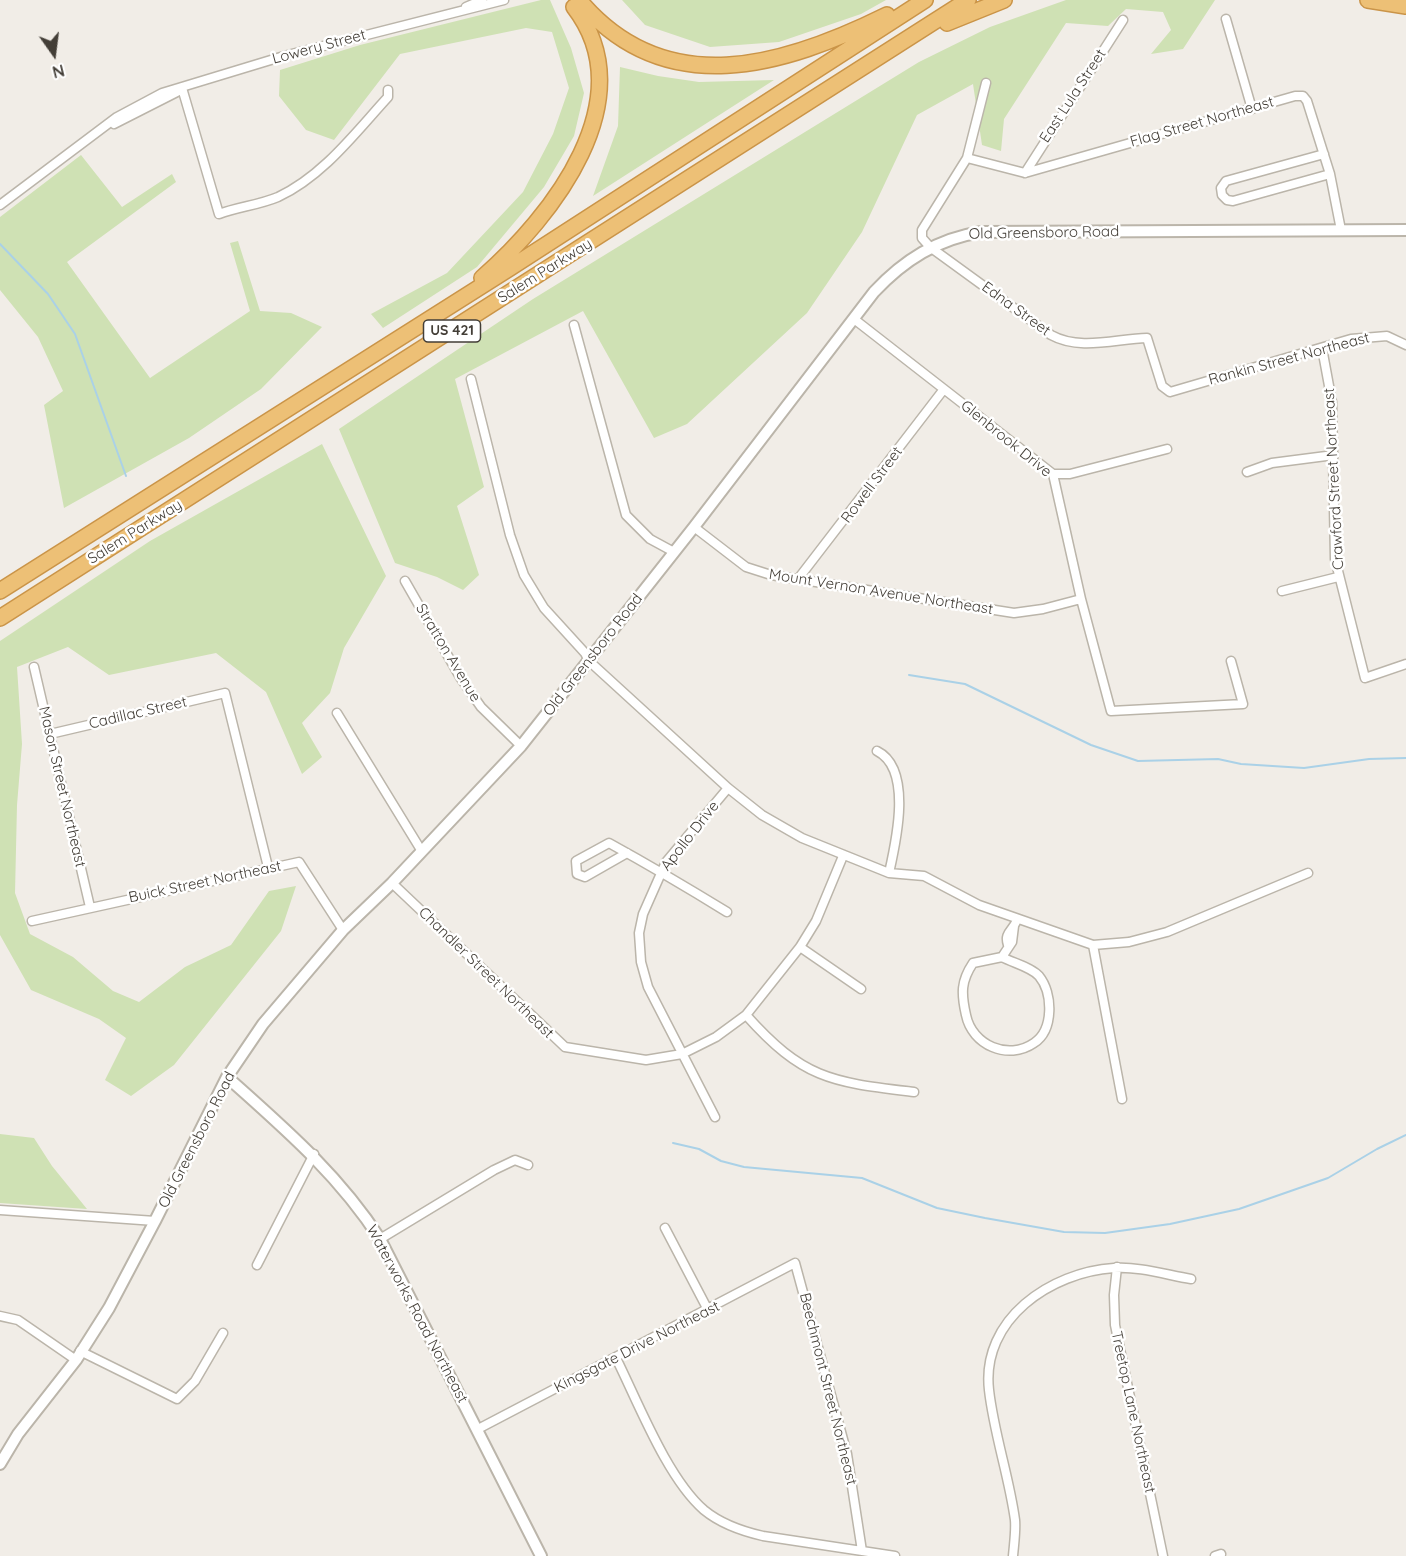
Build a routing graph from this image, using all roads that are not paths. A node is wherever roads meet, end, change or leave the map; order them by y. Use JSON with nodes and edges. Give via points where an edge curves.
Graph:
{"nodes":[{"id":1,"x":482,"y":0,"type":"edge"},
{"id":2,"x":504,"y":0,"type":"edge"},
{"id":3,"x":569,"y":0,"type":"edge"},
{"id":4,"x":579,"y":0,"type":"edge"},
{"id":5,"x":916,"y":0,"type":"edge"},
{"id":6,"x":925,"y":0,"type":"edge"},
{"id":7,"x":968,"y":0,"type":"edge"},
{"id":8,"x":1004,"y":0,"type":"edge"},
{"id":9,"x":1368,"y":0,"type":"edge"},
{"id":10,"x":1406,"y":6,"type":"edge"},
{"id":11,"x":457,"y":11,"type":"junction"},
{"id":12,"x":1226,"y":19,"type":"dead end"},
{"id":13,"x":1123,"y":20,"type":"dead end"},
{"id":14,"x":904,"y":43,"type":"junction"},
{"id":15,"x":986,"y":83,"type":"dead end"},
{"id":16,"x":182,"y":88,"type":"junction"},
{"id":17,"x":388,"y":90,"type":"dead end"},
{"id":18,"x":1252,"y":108,"type":"junction"},
{"id":19,"x":1324,"y":154,"type":"junction"},
{"id":20,"x":967,"y":158,"type":"junction"},
{"id":21,"x":1025,"y":172,"type":"junction"},
{"id":22,"x":1330,"y":174,"type":"junction"},
{"id":23,"x":0,"y":205,"type":"edge"},
{"id":24,"x":1341,"y":230,"type":"junction"},
{"id":25,"x":1406,"y":230,"type":"edge"},
{"id":26,"x":930,"y":247,"type":"junction"},
{"id":27,"x":447,"y":306,"type":"junction"},
{"id":28,"x":854,"y":319,"type":"junction"},
{"id":29,"x":574,"y":325,"type":"dead end"},
{"id":30,"x":1406,"y":345,"type":"edge"},
{"id":31,"x":1322,"y":348,"type":"junction"},
{"id":32,"x":471,"y":379,"type":"dead end"},
{"id":33,"x":945,"y":389,"type":"junction"},
{"id":34,"x":1170,"y":392,"type":"joint"},
{"id":35,"x":1167,"y":449,"type":"dead end"},
{"id":36,"x":1334,"y":455,"type":"junction"},
{"id":37,"x":1247,"y":472,"type":"dead end"},
{"id":38,"x":1053,"y":474,"type":"junction"},
{"id":39,"x":694,"y":527,"type":"junction"},
{"id":40,"x":674,"y":552,"type":"junction"},
{"id":41,"x":1338,"y":577,"type":"junction"},
{"id":42,"x":798,"y":579,"type":"junction"},
{"id":43,"x":405,"y":581,"type":"dead end"},
{"id":44,"x":0,"y":591,"type":"edge"},
{"id":45,"x":1282,"y":591,"type":"dead end"},
{"id":46,"x":1081,"y":599,"type":"junction"},
{"id":47,"x":0,"y":618,"type":"edge"},
{"id":48,"x":589,"y":661,"type":"junction"},
{"id":49,"x":1232,"y":661,"type":"dead end"},
{"id":50,"x":1406,"y":664,"type":"edge"},
{"id":51,"x":34,"y":667,"type":"dead end"},
{"id":52,"x":337,"y":713,"type":"dead end"},
{"id":53,"x":50,"y":734,"type":"junction"},
{"id":54,"x":520,"y":746,"type":"junction"},
{"id":55,"x":877,"y":752,"type":"dead end"},
{"id":56,"x":728,"y":788,"type":"junction"},
{"id":57,"x":421,"y":850,"type":"junction"},
{"id":58,"x":627,"y":853,"type":"junction"},
{"id":59,"x":843,"y":855,"type":"junction"},
{"id":60,"x":268,"y":867,"type":"junction"},
{"id":61,"x":661,"y":871,"type":"junction"},
{"id":62,"x":889,"y":873,"type":"junction"},
{"id":63,"x":1308,"y":873,"type":"dead end"},
{"id":64,"x":392,"y":883,"type":"junction"},
{"id":65,"x":90,"y":907,"type":"junction"},
{"id":66,"x":728,"y":912,"type":"dead end"},
{"id":67,"x":32,"y":921,"type":"dead end"},
{"id":68,"x":1016,"y":923,"type":"junction"},
{"id":69,"x":344,"y":930,"type":"junction"},
{"id":70,"x":1093,"y":945,"type":"junction"},
{"id":71,"x":800,"y":947,"type":"junction"},
{"id":72,"x":1002,"y":957,"type":"junction"},
{"id":73,"x":861,"y":989,"type":"dead end"},
{"id":74,"x":746,"y":1015,"type":"junction"},
{"id":75,"x":682,"y":1054,"type":"junction"},
{"id":76,"x":227,"y":1077,"type":"junction"},
{"id":77,"x":914,"y":1092,"type":"dead end"},
{"id":78,"x":1122,"y":1098,"type":"dead end"},
{"id":79,"x":715,"y":1117,"type":"dead end"},
{"id":80,"x":314,"y":1155,"type":"junction"},
{"id":81,"x":528,"y":1165,"type":"dead end"},
{"id":82,"x":0,"y":1210,"type":"edge"},
{"id":83,"x":155,"y":1221,"type":"junction"},
{"id":84,"x":665,"y":1228,"type":"dead end"},
{"id":85,"x":380,"y":1239,"type":"junction"},
{"id":86,"x":795,"y":1263,"type":"joint"},
{"id":87,"x":257,"y":1265,"type":"dead end"},
{"id":88,"x":1117,"y":1267,"type":"junction"},
{"id":89,"x":1191,"y":1279,"type":"dead end"},
{"id":90,"x":708,"y":1310,"type":"junction"},
{"id":91,"x":0,"y":1316,"type":"edge"},
{"id":92,"x":223,"y":1333,"type":"dead end"},
{"id":93,"x":78,"y":1355,"type":"junction"},
{"id":94,"x":616,"y":1358,"type":"junction"},
{"id":95,"x":478,"y":1429,"type":"junction"},
{"id":96,"x":0,"y":1464,"type":"edge"},
{"id":97,"x":862,"y":1551,"type":"junction"},
{"id":98,"x":541,"y":1556,"type":"edge"},
{"id":99,"x":895,"y":1556,"type":"edge"},
{"id":100,"x":1013,"y":1556,"type":"edge"},
{"id":101,"x":1163,"y":1556,"type":"edge"}],
"edges":[{"from":1,"to":11,"type":"street","name":"Lowery Street"},
{"from":2,"to":11,"type":"street","name":"Lowery Street"},
{"from":3,"to":27,"type":"highway","via":[[589,32],[599,64],[598,100],[587,140],[565,181],[533,225],[492,268]]},
{"from":4,"to":5,"type":"highway","via":[[603,26],[631,45],[666,59],[715,66],[753,63],[802,51]]},
{"from":6,"to":27,"type":"highway","name":"Salem Parkway","number":"US 421"},
{"from":7,"to":14,"type":"highway","name":"Salem Parkway","number":"US 421"},
{"from":8,"to":14,"type":"highway"},
{"from":9,"to":10,"type":"highway"},
{"from":11,"to":16,"type":"street","name":"Lowery Street","via":[[284,56]]},
{"from":12,"to":18,"type":"street"},
{"from":13,"to":21,"type":"street","name":"East Lula Street"},
{"from":14,"to":47,"type":"highway","name":"Salem Parkway","number":"US 421"},
{"from":15,"to":20,"type":"street"},
{"from":16,"to":17,"type":"street","via":[[219,214],[276,198],[302,184],[333,157],[388,97]]},
{"from":16,"to":23,"type":"street","name":"Lowery Street","via":[[100,130]]},
{"from":18,"to":19,"type":"street","name":"Flag Street Northeast","via":[[1303,96]]},
{"from":18,"to":21,"type":"street","name":"Flag Street Northeast"},
{"from":19,"to":22,"type":"street","name":"Flag Street Northeast"},
{"from":19,"to":22,"type":"street","via":[[1226,181],[1222,195],[1233,201]]},
{"from":20,"to":21,"type":"street","name":"Flag Street Northeast"},
{"from":20,"to":26,"type":"street","via":[[922,230],[922,238]]},
{"from":22,"to":24,"type":"street","name":"Flag Street Northeast"},
{"from":24,"to":25,"type":"street","name":"Old Greensboro Road"},
{"from":24,"to":26,"type":"street","name":"Old Greensboro Road","via":[[981,232],[960,235]]},
{"from":26,"to":28,"type":"street","name":"Old Greensboro Road","via":[[896,268]]},
{"from":26,"to":34,"type":"street","name":"Edna Street","via":[[1063,341],[1077,344],[1147,338],[1162,386]]},
{"from":27,"to":44,"type":"highway","name":"Salem Parkway","number":"US 421"},
{"from":28,"to":33,"type":"street","name":"Glenbrook Drive"},
{"from":28,"to":39,"type":"street","name":"Old Greensboro Road"},
{"from":29,"to":40,"type":"street","via":[[626,515],[650,539]]},
{"from":30,"to":31,"type":"street","name":"Rankin Street Northeast","via":[[1387,336],[1371,336]]},
{"from":31,"to":34,"type":"street","name":"Rankin Street Northeast"},
{"from":31,"to":36,"type":"street","name":"Crawford Street Northeast","via":[[1332,402]]},
{"from":32,"to":48,"type":"street","via":[[510,535],[524,575],[544,608]]},
{"from":33,"to":38,"type":"street","name":"Glenbrook Drive"},
{"from":33,"to":42,"type":"street","name":"Rowell Street"},
{"from":35,"to":38,"type":"street","via":[[1070,474]]},
{"from":36,"to":37,"type":"street","via":[[1272,463]]},
{"from":36,"to":41,"type":"street","name":"Crawford Street Northeast"},
{"from":38,"to":46,"type":"street","name":"Glenbrook Drive"},
{"from":39,"to":40,"type":"street","name":"Old Greensboro Road"},
{"from":39,"to":42,"type":"street","name":"Mount Vernon Avenue Northeast","via":[[746,567]]},
{"from":40,"to":48,"type":"street","name":"Old Greensboro Road"},
{"from":41,"to":45,"type":"street"},
{"from":41,"to":50,"type":"street","name":"Crawford Street Northeast","via":[[1365,678]]},
{"from":42,"to":46,"type":"street","name":"Mount Vernon Avenue Northeast","via":[[1014,613]]},
{"from":43,"to":54,"type":"street","name":"Stratton Avenue","via":[[460,677],[481,707]]},
{"from":46,"to":49,"type":"street","name":"Glenbrook Drive","via":[[1111,711],[1243,704]]},
{"from":48,"to":54,"type":"street","name":"Old Greensboro Road"},
{"from":48,"to":56,"type":"street"},
{"from":51,"to":53,"type":"street","name":"Mason Street Northeast"},
{"from":52,"to":57,"type":"street"},
{"from":53,"to":60,"type":"street","name":"Cadillac Street","via":[[225,693]]},
{"from":53,"to":65,"type":"street","name":"Mason Street Northeast"},
{"from":54,"to":57,"type":"street","name":"Old Greensboro Road"},
{"from":55,"to":62,"type":"street","via":[[890,763],[898,793],[899,831]]},
{"from":56,"to":59,"type":"street","via":[[762,815]]},
{"from":56,"to":61,"type":"street","name":"Apollo Drive"},
{"from":57,"to":64,"type":"street","name":"Old Greensboro Road"},
{"from":58,"to":58,"type":"street","via":[[585,877],[577,874],[574,867],[576,861],[601,845],[609,843]]},
{"from":58,"to":61,"type":"street"},
{"from":59,"to":62,"type":"street"},
{"from":59,"to":71,"type":"street","name":"Chandler Street Northeast","via":[[816,921]]},
{"from":60,"to":65,"type":"street","name":"Buick Street Northeast"},
{"from":60,"to":69,"type":"street","name":"Buick Street Northeast","via":[[299,862]]},
{"from":61,"to":66,"type":"street"},
{"from":61,"to":75,"type":"street","name":"Apollo Drive","via":[[640,923],[639,946],[648,987]]},
{"from":62,"to":68,"type":"street","via":[[924,876]]},
{"from":63,"to":70,"type":"street","via":[[1167,932],[1129,942]]},
{"from":64,"to":69,"type":"street","name":"Old Greensboro Road"},
{"from":64,"to":75,"type":"street","name":"Chandler Street Northeast","via":[[565,1047],[646,1060]]},
{"from":65,"to":67,"type":"street","name":"Buick Street Northeast"},
{"from":68,"to":70,"type":"street"},
{"from":68,"to":72,"type":"street","via":[[1012,942]]},
{"from":69,"to":76,"type":"street","name":"Old Greensboro Road","via":[[263,1024]]},
{"from":70,"to":78,"type":"street"},
{"from":71,"to":73,"type":"street"},
{"from":71,"to":74,"type":"street","name":"Chandler Street Northeast"},
{"from":72,"to":72,"type":"street","via":[[973,963],[961,991],[973,1033],[985,1045],[1003,1051],[1018,1050],[1036,1043],[1045,1027],[1050,1009],[1047,990],[1038,975]]},
{"from":74,"to":75,"type":"street","name":"Chandler Street Northeast","via":[[716,1037]]},
{"from":74,"to":77,"type":"street","via":[[790,1057],[818,1075],[845,1084]]},
{"from":75,"to":79,"type":"street","name":"Apollo Drive"},
{"from":76,"to":80,"type":"street","name":"Waterworks Road Northeast"},
{"from":76,"to":83,"type":"street","name":"Old Greensboro Road"},
{"from":80,"to":85,"type":"street","name":"Waterworks Road Northeast","via":[[358,1205]]},
{"from":80,"to":87,"type":"street"},
{"from":81,"to":85,"type":"street","via":[[515,1160],[494,1170]]},
{"from":82,"to":83,"type":"street"},
{"from":83,"to":93,"type":"street","name":"Old Greensboro Road","via":[[109,1308]]},
{"from":84,"to":90,"type":"street"},
{"from":85,"to":95,"type":"street","name":"Waterworks Road Northeast"},
{"from":86,"to":90,"type":"street","name":"Kingsgate Drive Northeast"},
{"from":86,"to":97,"type":"street","name":"Beechmont Street Northeast","via":[[847,1454]]},
{"from":88,"to":89,"type":"street"},
{"from":88,"to":100,"type":"street","via":[[1069,1276],[1045,1287],[1024,1303],[996,1342],[988,1387],[1015,1521]]},
{"from":88,"to":101,"type":"street","name":"Treetop Lane Northeast","via":[[1115,1325]]},
{"from":90,"to":94,"type":"street","name":"Kingsgate Drive Northeast"},
{"from":91,"to":93,"type":"street","via":[[18,1320]]},
{"from":92,"to":93,"type":"street","via":[[195,1381],[177,1399]]},
{"from":93,"to":96,"type":"street","name":"Old Greensboro Road"},
{"from":94,"to":95,"type":"street","name":"Kingsgate Drive Northeast"},
{"from":94,"to":97,"type":"street","via":[[670,1465],[704,1509],[747,1533]]},
{"from":95,"to":98,"type":"street","name":"Waterworks Road Northeast"},
{"from":97,"to":99,"type":"street"}]}
